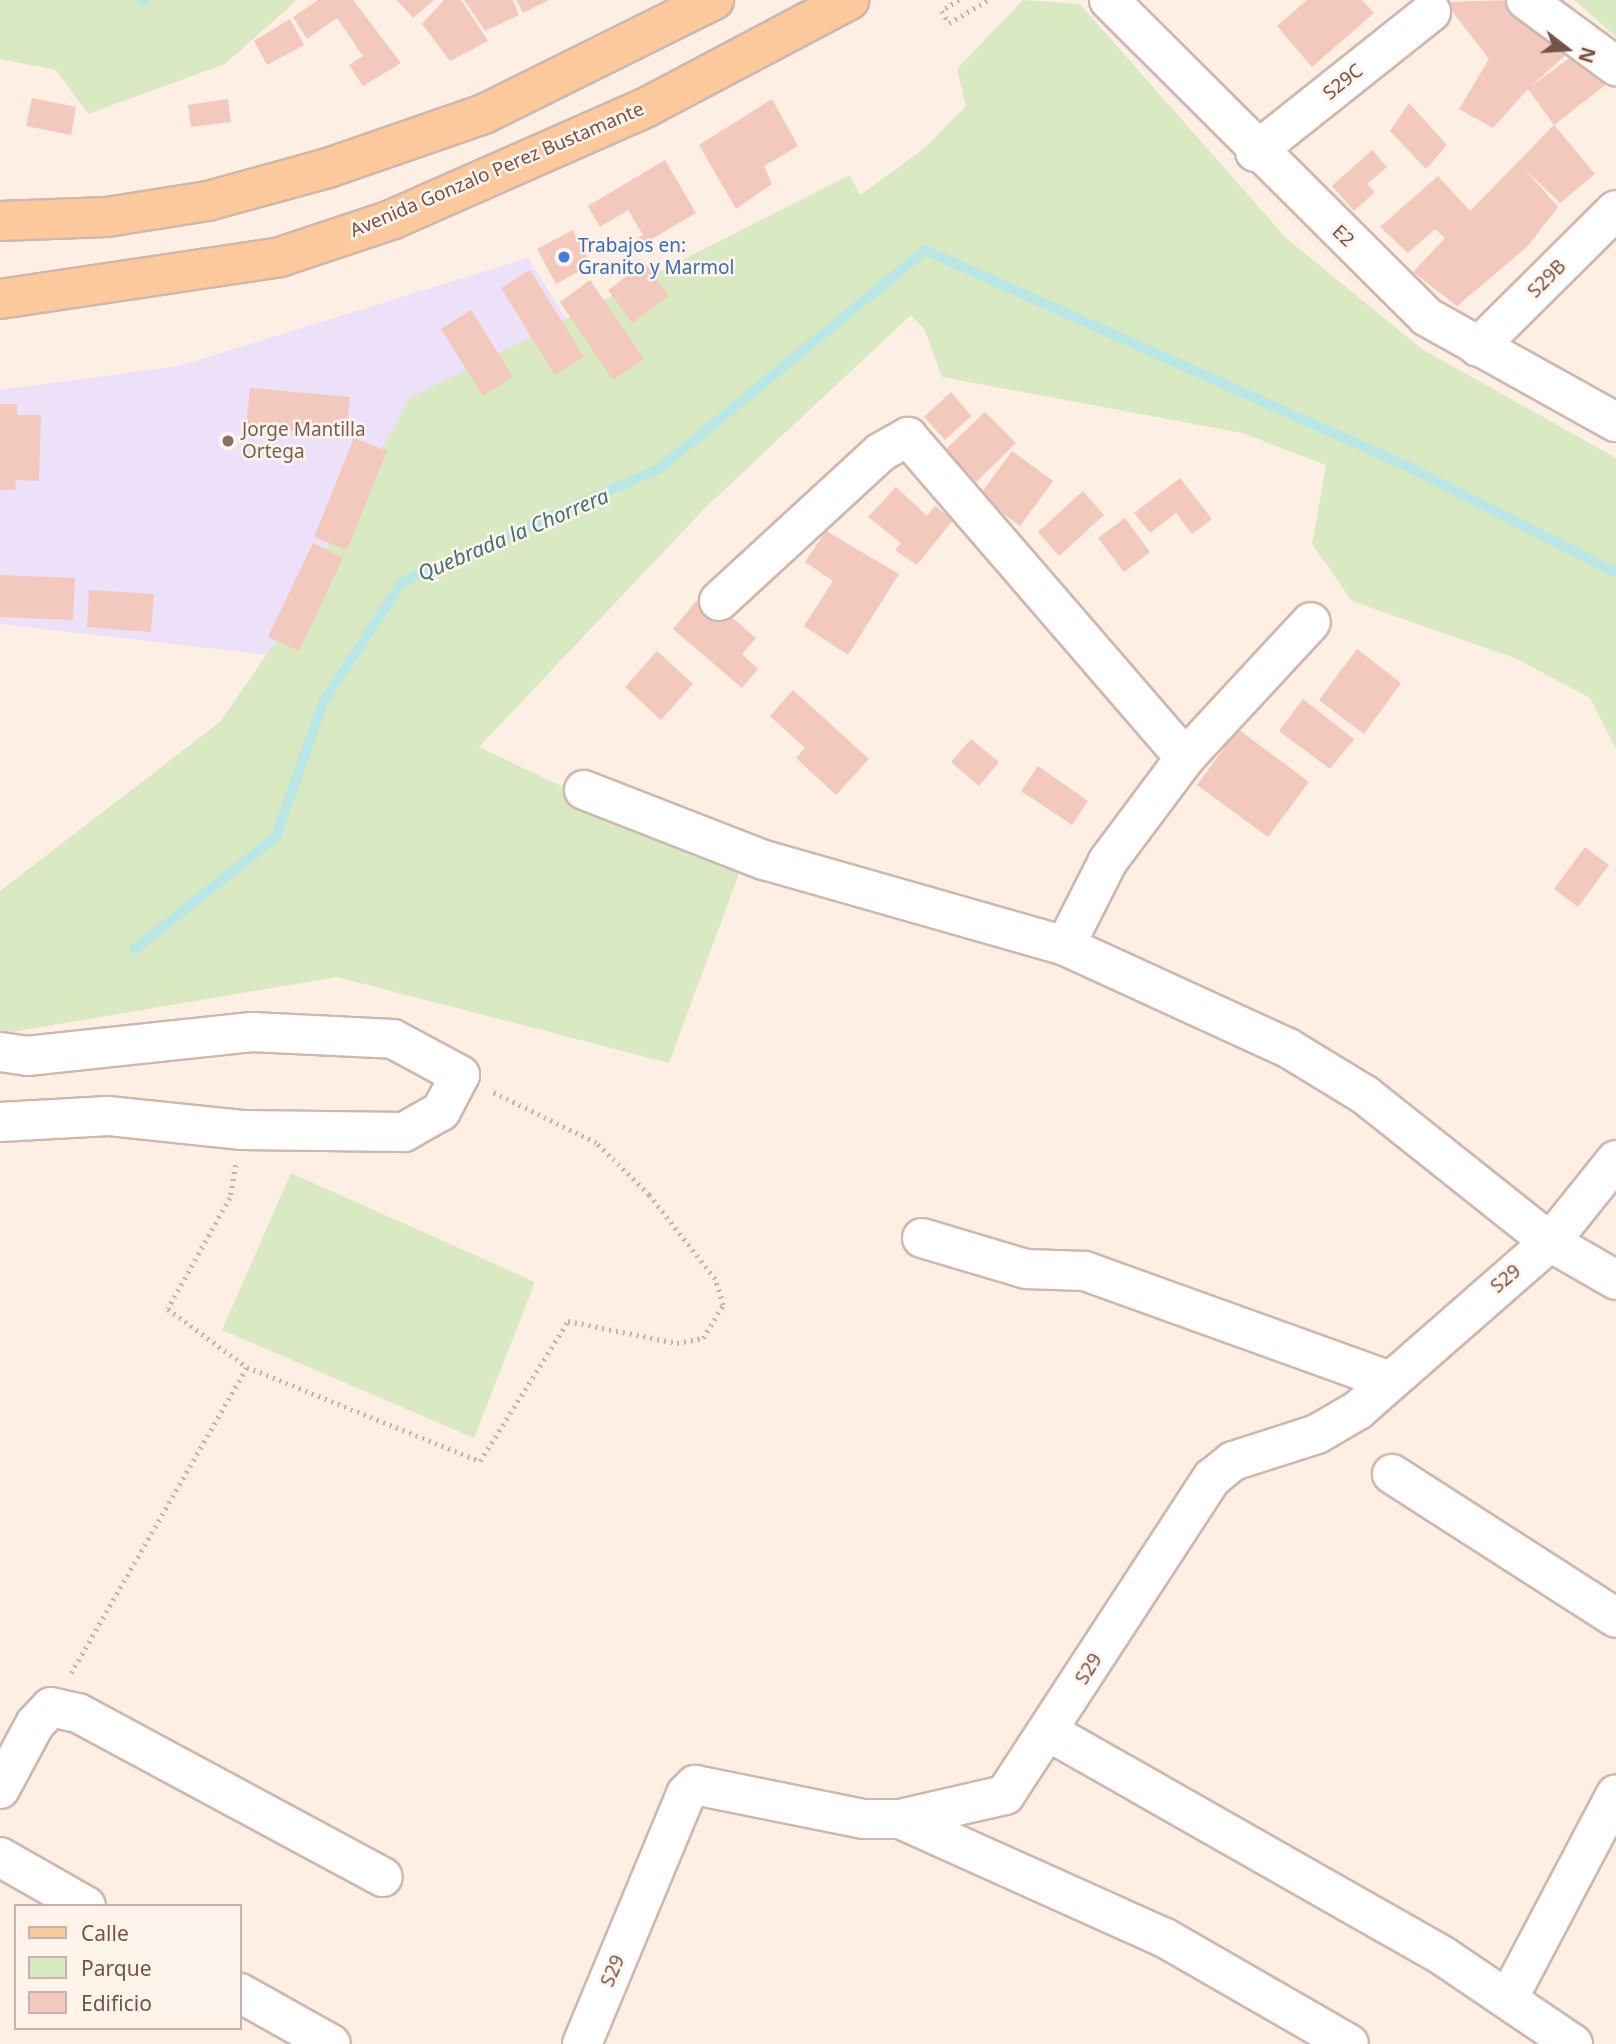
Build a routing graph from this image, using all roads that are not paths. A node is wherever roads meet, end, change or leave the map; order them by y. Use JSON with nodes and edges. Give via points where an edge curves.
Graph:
{"nodes":[{"id":1,"x":714,"y":0,"type":"edge"},
{"id":2,"x":849,"y":0,"type":"edge"},
{"id":3,"x":1109,"y":0,"type":"edge"},
{"id":4,"x":1525,"y":0,"type":"edge"},
{"id":5,"x":1430,"y":12,"type":"dead end"},
{"id":6,"x":1616,"y":66,"type":"edge"},
{"id":7,"x":1255,"y":152,"type":"junction"},
{"id":8,"x":1616,"y":210,"type":"edge"},
{"id":9,"x":0,"y":221,"type":"edge"},
{"id":10,"x":0,"y":299,"type":"edge"},
{"id":11,"x":1478,"y":347,"type":"junction"},
{"id":12,"x":1616,"y":422,"type":"edge"},
{"id":13,"x":719,"y":601,"type":"dead end"},
{"id":14,"x":1311,"y":622,"type":"dead end"},
{"id":15,"x":1185,"y":758,"type":"junction"},
{"id":16,"x":584,"y":790,"type":"dead end"},
{"id":17,"x":1065,"y":946,"type":"junction"},
{"id":18,"x":0,"y":1052,"type":"edge"},
{"id":19,"x":0,"y":1122,"type":"edge"},
{"id":20,"x":1616,"y":1160,"type":"edge"},
{"id":21,"x":922,"y":1238,"type":"dead end"},
{"id":22,"x":1550,"y":1242,"type":"junction"},
{"id":23,"x":1616,"y":1280,"type":"edge"},
{"id":24,"x":1388,"y":1380,"type":"junction"},
{"id":25,"x":1392,"y":1474,"type":"dead end"},
{"id":26,"x":1616,"y":1618,"type":"edge"},
{"id":27,"x":1049,"y":1732,"type":"junction"},
{"id":28,"x":0,"y":1788,"type":"edge"},
{"id":29,"x":1616,"y":1794,"type":"edge"},
{"id":30,"x":900,"y":1819,"type":"junction"},
{"id":31,"x":0,"y":1857,"type":"edge"},
{"id":32,"x":383,"y":1877,"type":"dead end"},
{"id":33,"x":82,"y":1904,"type":"edge"},
{"id":34,"x":242,"y":1994,"type":"edge"},
{"id":35,"x":1509,"y":1997,"type":"junction"},
{"id":36,"x":331,"y":2044,"type":"edge"},
{"id":37,"x":582,"y":2044,"type":"edge"},
{"id":38,"x":1349,"y":2044,"type":"edge"},
{"id":39,"x":1573,"y":2044,"type":"edge"}],
"edges":[{"from":1,"to":9,"type":"main road","via":[[484,114],[328,168],[132,213]]},
{"from":2,"to":10,"type":"main road","name":"Avenida Gonzalo Perez Bustamante","via":[[648,107],[391,220],[280,257]]},
{"from":3,"to":7,"type":"street","name":"E2"},
{"from":4,"to":6,"type":"street"},
{"from":5,"to":7,"type":"street","name":"S29C"},
{"from":7,"to":11,"type":"street","name":"E2","via":[[1427,317]]},
{"from":8,"to":11,"type":"street","name":"S29B"},
{"from":11,"to":12,"type":"street","name":"E2"},
{"from":13,"to":15,"type":"street","via":[[881,452],[908,437]]},
{"from":14,"to":15,"type":"street"},
{"from":15,"to":17,"type":"street","via":[[1108,861]]},
{"from":16,"to":17,"type":"street","via":[[764,860]]},
{"from":17,"to":22,"type":"street","via":[[1299,1054],[1365,1095]]},
{"from":18,"to":19,"type":"street","via":[[27,1056],[251,1032],[393,1039],[460,1075],[441,1111],[404,1132],[242,1130],[108,1116]]},
{"from":20,"to":22,"type":"street","name":"S29"},
{"from":21,"to":24,"type":"street","via":[[1026,1269],[1085,1272]]},
{"from":22,"to":23,"type":"street"},
{"from":22,"to":24,"type":"street","name":"S29"},
{"from":24,"to":27,"type":"street","name":"S29","via":[[1357,1410],[1317,1434],[1233,1461],[1212,1478]]},
{"from":25,"to":26,"type":"street"},
{"from":27,"to":30,"type":"street","name":"S29","via":[[1004,1795]]},
{"from":27,"to":35,"type":"street"},
{"from":28,"to":32,"type":"street","via":[[35,1724],[51,1707],[78,1713]]},
{"from":29,"to":35,"type":"street"},
{"from":30,"to":37,"type":"street","name":"S29","via":[[863,1819],[695,1786],[686,1794]]},
{"from":30,"to":38,"type":"street","via":[[1165,1938]]},
{"from":31,"to":33,"type":"street"},
{"from":34,"to":36,"type":"street"},
{"from":35,"to":39,"type":"street"}]}
